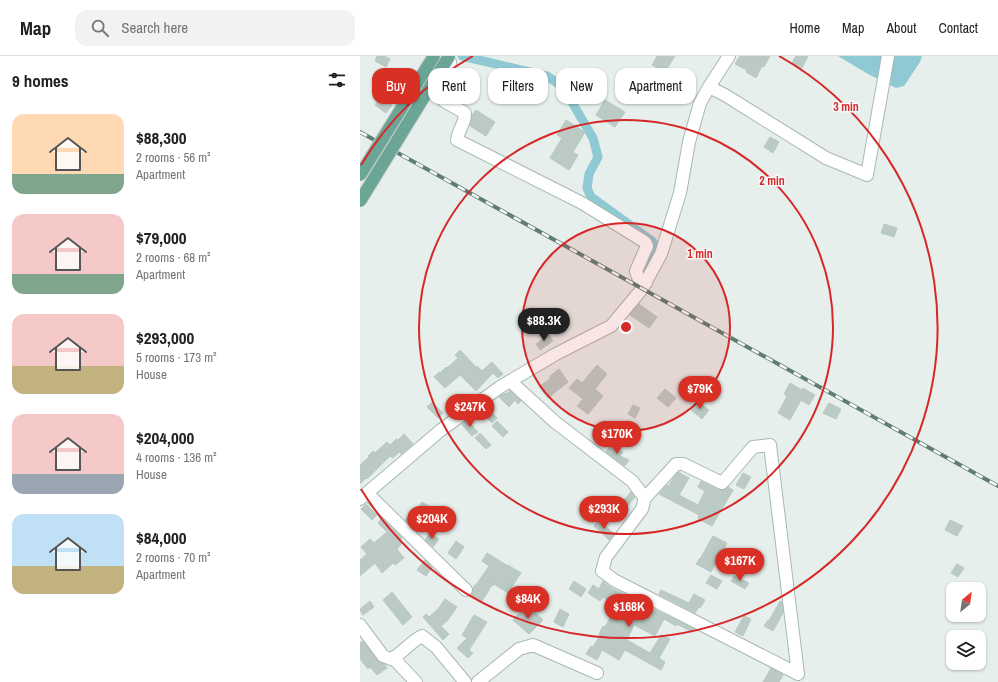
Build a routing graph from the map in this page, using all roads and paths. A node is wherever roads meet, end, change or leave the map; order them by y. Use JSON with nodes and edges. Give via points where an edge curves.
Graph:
{"nodes":[{"id":1,"x":434,"y":56,"type":"edge"},
{"id":2,"x":440,"y":56,"type":"edge"},
{"id":3,"x":449,"y":56,"type":"edge"},
{"id":4,"x":729,"y":56,"type":"edge"},
{"id":5,"x":888,"y":56,"type":"edge"},
{"id":6,"x":709,"y":87,"type":"junction"},
{"id":7,"x":360,"y":175,"type":"edge"},
{"id":8,"x":360,"y":201,"type":"edge"},
{"id":9,"x":646,"y":282,"type":"junction"},
{"id":10,"x":510,"y":381,"type":"junction"},
{"id":11,"x":364,"y":496,"type":"edge"},
{"id":12,"x":645,"y":498,"type":"junction"},
{"id":13,"x":466,"y":590,"type":"dead end"},
{"id":14,"x":360,"y":625,"type":"edge"},
{"id":15,"x":393,"y":658,"type":"junction"},
{"id":16,"x":597,"y":673,"type":"dead end"},
{"id":17,"x":416,"y":682,"type":"edge"},
{"id":18,"x":465,"y":682,"type":"edge"},
{"id":19,"x":478,"y":682,"type":"edge"}],
"edges":[{"from":1,"to":7,"type":"main road","bridge":true},
{"from":2,"to":9,"type":"street","via":[[450,62],[444,101],[465,113],[466,117],[457,140],[582,203],[645,242],[647,246],[636,271],[638,278]]},
{"from":3,"to":8,"type":"main road","bridge":true},
{"from":4,"to":6,"type":"street"},
{"from":5,"to":6,"type":"street","via":[[867,175],[826,158]]},
{"from":6,"to":9,"type":"street","via":[[700,103],[689,142],[680,193],[661,254]]},
{"from":9,"to":10,"type":"street","via":[[611,326]]},
{"from":10,"to":11,"type":"street","via":[[441,430]]},
{"from":10,"to":12,"type":"street","via":[[555,422],[632,481]]},
{"from":11,"to":13,"type":"street"},
{"from":12,"to":12,"type":"street","via":[[676,464],[683,464],[722,483],[753,447],[770,445],[798,674],[614,580],[602,571],[606,557],[642,510]]},
{"from":14,"to":15,"type":"street","via":[[383,656]]},
{"from":15,"to":17,"type":"street"},
{"from":15,"to":18,"type":"street","via":[[422,636],[436,647]]},
{"from":16,"to":19,"type":"street","via":[[533,645],[518,649]]}]}
